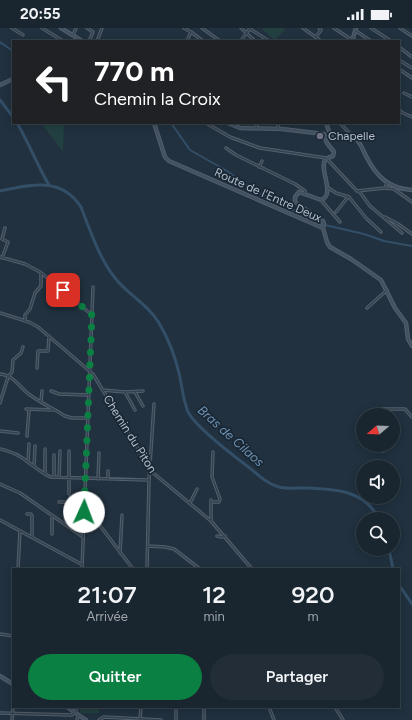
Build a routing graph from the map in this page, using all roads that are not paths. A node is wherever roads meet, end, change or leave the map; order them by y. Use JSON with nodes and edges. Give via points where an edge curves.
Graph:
{"nodes":[{"id":1,"x":12,"y":28,"type":"edge"},
{"id":2,"x":42,"y":28,"type":"edge"},
{"id":3,"x":61,"y":28,"type":"edge"},
{"id":4,"x":76,"y":28,"type":"edge"},
{"id":5,"x":87,"y":28,"type":"edge"},
{"id":6,"x":102,"y":28,"type":"edge"},
{"id":7,"x":184,"y":28,"type":"edge"},
{"id":8,"x":202,"y":28,"type":"edge"},
{"id":9,"x":241,"y":28,"type":"edge"},
{"id":10,"x":250,"y":28,"type":"edge"},
{"id":11,"x":303,"y":28,"type":"edge"},
{"id":12,"x":320,"y":28,"type":"edge"},
{"id":13,"x":334,"y":28,"type":"edge"},
{"id":14,"x":372,"y":28,"type":"edge"},
{"id":15,"x":400,"y":28,"type":"edge"},
{"id":16,"x":355,"y":30,"type":"edge"},
{"id":17,"x":191,"y":32,"type":"junction"},
{"id":18,"x":247,"y":33,"type":"junction"},
{"id":19,"x":23,"y":35,"type":"dead end"},
{"id":20,"x":73,"y":35,"type":"junction"},
{"id":21,"x":412,"y":36,"type":"edge"},
{"id":22,"x":316,"y":37,"type":"junction"},
{"id":23,"x":61,"y":40,"type":"edge"},
{"id":24,"x":80,"y":40,"type":"edge"},
{"id":25,"x":89,"y":40,"type":"edge"},
{"id":26,"x":97,"y":40,"type":"edge"},
{"id":27,"x":187,"y":40,"type":"edge"},
{"id":28,"x":202,"y":40,"type":"edge"},
{"id":29,"x":219,"y":40,"type":"edge"},
{"id":30,"x":242,"y":40,"type":"edge"},
{"id":31,"x":254,"y":40,"type":"edge"},
{"id":32,"x":268,"y":40,"type":"edge"},
{"id":33,"x":320,"y":40,"type":"edge"},
{"id":34,"x":352,"y":40,"type":"edge"},
{"id":35,"x":370,"y":40,"type":"edge"},
{"id":36,"x":390,"y":40,"type":"edge"},
{"id":37,"x":400,"y":48,"type":"edge"},
{"id":38,"x":412,"y":57,"type":"edge"},
{"id":39,"x":400,"y":61,"type":"edge"},
{"id":40,"x":412,"y":68,"type":"edge"},
{"id":41,"x":400,"y":70,"type":"edge"},
{"id":42,"x":412,"y":78,"type":"edge"},
{"id":43,"x":12,"y":79,"type":"edge"},
{"id":44,"x":1,"y":84,"type":"edge"},
{"id":45,"x":404,"y":93,"type":"dead end"},
{"id":46,"x":412,"y":97,"type":"edge"},
{"id":47,"x":400,"y":112,"type":"edge"},
{"id":48,"x":412,"y":117,"type":"edge"},
{"id":49,"x":154,"y":124,"type":"edge"},
{"id":50,"x":208,"y":124,"type":"edge"},
{"id":51,"x":257,"y":124,"type":"edge"},
{"id":52,"x":278,"y":124,"type":"edge"},
{"id":53,"x":328,"y":124,"type":"edge"},
{"id":54,"x":341,"y":124,"type":"edge"},
{"id":55,"x":237,"y":126,"type":"edge"},
{"id":56,"x":256,"y":128,"type":"junction"},
{"id":57,"x":278,"y":129,"type":"junction"},
{"id":58,"x":327,"y":134,"type":"junction"},
{"id":59,"x":354,"y":137,"type":"junction"},
{"id":60,"x":226,"y":148,"type":"dead end"},
{"id":61,"x":326,"y":158,"type":"junction"},
{"id":62,"x":262,"y":160,"type":"dead end"},
{"id":63,"x":259,"y":167,"type":"junction"},
{"id":64,"x":387,"y":183,"type":"junction"},
{"id":65,"x":327,"y":187,"type":"junction"},
{"id":66,"x":385,"y":188,"type":"junction"},
{"id":67,"x":412,"y":190,"type":"edge"},
{"id":68,"x":359,"y":191,"type":"junction"},
{"id":69,"x":304,"y":193,"type":"junction"},
{"id":70,"x":348,"y":197,"type":"junction"},
{"id":71,"x":321,"y":200,"type":"junction"},
{"id":72,"x":412,"y":202,"type":"edge"},
{"id":73,"x":336,"y":212,"type":"dead end"},
{"id":74,"x":382,"y":216,"type":"junction"},
{"id":75,"x":340,"y":222,"type":"dead end"},
{"id":76,"x":5,"y":228,"type":"dead end"},
{"id":77,"x":322,"y":228,"type":"junction"},
{"id":78,"x":381,"y":232,"type":"dead end"},
{"id":79,"x":402,"y":233,"type":"dead end"},
{"id":80,"x":412,"y":234,"type":"edge"},
{"id":81,"x":1,"y":258,"type":"edge"},
{"id":82,"x":41,"y":273,"type":"junction"},
{"id":83,"x":93,"y":287,"type":"dead end"},
{"id":84,"x":387,"y":290,"type":"junction"},
{"id":85,"x":367,"y":308,"type":"dead end"},
{"id":86,"x":0,"y":313,"type":"edge"},
{"id":87,"x":92,"y":315,"type":"junction"},
{"id":88,"x":25,"y":321,"type":"junction"},
{"id":89,"x":49,"y":336,"type":"junction"},
{"id":90,"x":412,"y":346,"type":"edge"},
{"id":91,"x":23,"y":347,"type":"dead end"},
{"id":92,"x":38,"y":368,"type":"dead end"},
{"id":93,"x":90,"y":370,"type":"junction"},
{"id":94,"x":0,"y":374,"type":"edge"},
{"id":95,"x":8,"y":377,"type":"junction"},
{"id":96,"x":103,"y":390,"type":"junction"},
{"id":97,"x":42,"y":391,"type":"dead end"},
{"id":98,"x":51,"y":391,"type":"dead end"},
{"id":99,"x":143,"y":391,"type":"dead end"},
{"id":100,"x":125,"y":392,"type":"junction"},
{"id":101,"x":135,"y":392,"type":"junction"},
{"id":102,"x":89,"y":395,"type":"junction"},
{"id":103,"x":41,"y":402,"type":"junction"},
{"id":104,"x":0,"y":403,"type":"edge"},
{"id":105,"x":154,"y":404,"type":"dead end"},
{"id":106,"x":143,"y":406,"type":"dead end"},
{"id":107,"x":26,"y":409,"type":"dead end"},
{"id":108,"x":29,"y":409,"type":"junction"},
{"id":109,"x":54,"y":410,"type":"junction"},
{"id":110,"x":135,"y":410,"type":"dead end"},
{"id":111,"x":400,"y":410,"type":"edge"},
{"id":112,"x":412,"y":417,"type":"edge"},
{"id":113,"x":88,"y":418,"type":"junction"},
{"id":114,"x":0,"y":432,"type":"edge"},
{"id":115,"x":18,"y":433,"type":"dead end"},
{"id":116,"x":27,"y":436,"type":"dead end"},
{"id":117,"x":29,"y":444,"type":"dead end"},
{"id":118,"x":35,"y":446,"type":"dead end"},
{"id":119,"x":0,"y":449,"type":"edge"},
{"id":120,"x":45,"y":449,"type":"dead end"},
{"id":121,"x":60,"y":451,"type":"dead end"},
{"id":122,"x":69,"y":451,"type":"dead end"},
{"id":123,"x":213,"y":452,"type":"dead end"},
{"id":124,"x":99,"y":453,"type":"dead end"},
{"id":125,"x":54,"y":455,"type":"dead end"},
{"id":126,"x":28,"y":462,"type":"junction"},
{"id":127,"x":34,"y":466,"type":"junction"},
{"id":128,"x":150,"y":469,"type":"junction"},
{"id":129,"x":108,"y":471,"type":"dead end"},
{"id":130,"x":45,"y":474,"type":"junction"},
{"id":131,"x":54,"y":477,"type":"junction"},
{"id":132,"x":59,"y":478,"type":"junction"},
{"id":133,"x":69,"y":478,"type":"junction"},
{"id":134,"x":86,"y":478,"type":"junction"},
{"id":135,"x":98,"y":479,"type":"junction"},
{"id":136,"x":108,"y":479,"type":"junction"},
{"id":137,"x":149,"y":480,"type":"junction"},
{"id":138,"x":0,"y":484,"type":"edge"},
{"id":139,"x":197,"y":489,"type":"dead end"},
{"id":140,"x":69,"y":494,"type":"dead end"},
{"id":141,"x":59,"y":502,"type":"dead end"},
{"id":142,"x":85,"y":503,"type":"junction"},
{"id":143,"x":190,"y":503,"type":"junction"},
{"id":144,"x":84,"y":512,"type":"junction"},
{"id":145,"x":27,"y":514,"type":"dead end"},
{"id":146,"x":52,"y":515,"type":"junction"},
{"id":147,"x":122,"y":515,"type":"dead end"},
{"id":148,"x":0,"y":520,"type":"edge"},
{"id":149,"x":211,"y":521,"type":"junction"},
{"id":150,"x":20,"y":531,"type":"junction"},
{"id":151,"x":52,"y":534,"type":"dead end"},
{"id":152,"x":217,"y":536,"type":"dead end"},
{"id":153,"x":225,"y":536,"type":"junction"},
{"id":154,"x":32,"y":537,"type":"junction"},
{"id":155,"x":83,"y":537,"type":"junction"},
{"id":156,"x":148,"y":546,"type":"junction"},
{"id":157,"x":120,"y":554,"type":"junction"},
{"id":158,"x":82,"y":564,"type":"junction"},
{"id":159,"x":248,"y":566,"type":"joint"},
{"id":160,"x":18,"y":568,"type":"edge"},
{"id":161,"x":82,"y":568,"type":"edge"},
{"id":162,"x":131,"y":568,"type":"edge"},
{"id":163,"x":147,"y":568,"type":"edge"},
{"id":164,"x":199,"y":568,"type":"edge"},
{"id":165,"x":251,"y":568,"type":"edge"},
{"id":166,"x":0,"y":634,"type":"edge"},
{"id":167,"x":12,"y":636,"type":"edge"},
{"id":168,"x":1,"y":677,"type":"edge"},
{"id":169,"x":12,"y":683,"type":"edge"},
{"id":170,"x":13,"y":708,"type":"edge"},
{"id":171,"x":68,"y":708,"type":"edge"},
{"id":172,"x":77,"y":708,"type":"edge"},
{"id":173,"x":141,"y":708,"type":"edge"},
{"id":174,"x":176,"y":708,"type":"edge"},
{"id":175,"x":204,"y":708,"type":"edge"},
{"id":176,"x":269,"y":708,"type":"edge"},
{"id":177,"x":336,"y":708,"type":"edge"},
{"id":178,"x":0,"y":713,"type":"edge"},
{"id":179,"x":13,"y":713,"type":"junction"},
{"id":180,"x":76,"y":713,"type":"junction"},
{"id":181,"x":124,"y":719,"type":"edge"},
{"id":182,"x":140,"y":719,"type":"edge"},
{"id":183,"x":12,"y":720,"type":"edge"},
{"id":184,"x":77,"y":720,"type":"edge"},
{"id":185,"x":86,"y":720,"type":"edge"},
{"id":186,"x":100,"y":720,"type":"edge"},
{"id":187,"x":156,"y":720,"type":"edge"},
{"id":188,"x":161,"y":720,"type":"edge"},
{"id":189,"x":176,"y":720,"type":"edge"},
{"id":190,"x":204,"y":720,"type":"edge"},
{"id":191,"x":274,"y":720,"type":"edge"},
{"id":192,"x":343,"y":720,"type":"edge"}],
"edges":[{"from":1,"to":19,"type":"street"},
{"from":2,"to":23,"type":"street"},
{"from":3,"to":20,"type":"main road"},
{"from":4,"to":20,"type":"street"},
{"from":5,"to":25,"type":"street","via":[[93,32]]},
{"from":6,"to":26,"type":"street"},
{"from":7,"to":17,"type":"street"},
{"from":8,"to":29,"type":"street"},
{"from":9,"to":18,"type":"street"},
{"from":10,"to":18,"type":"street"},
{"from":10,"to":32,"type":"street"},
{"from":11,"to":22,"type":"street"},
{"from":12,"to":22,"type":"street"},
{"from":13,"to":34,"type":"street"},
{"from":14,"to":36,"type":"street"},
{"from":15,"to":21,"type":"street"},
{"from":16,"to":34,"type":"main road"},
{"from":16,"to":35,"type":"street"},
{"from":17,"to":27,"type":"street"},
{"from":17,"to":28,"type":"street"},
{"from":18,"to":30,"type":"street"},
{"from":18,"to":31,"type":"street"},
{"from":20,"to":24,"type":"main road"},
{"from":22,"to":33,"type":"street"},
{"from":37,"to":38,"type":"street"},
{"from":39,"to":40,"type":"street"},
{"from":41,"to":42,"type":"street"},
{"from":43,"to":44,"type":"main road"},
{"from":45,"to":46,"type":"street"},
{"from":47,"to":48,"type":"street"},
{"from":49,"to":77,"type":"main road","name":"Route de l'Entre Deux","via":[[169,161]]},
{"from":50,"to":61,"type":"street","via":[[230,137],[260,148]]},
{"from":51,"to":56,"type":"street"},
{"from":52,"to":57,"type":"street"},
{"from":53,"to":58,"type":"main road"},
{"from":54,"to":59,"type":"street"},
{"from":55,"to":56,"type":"main road"},
{"from":56,"to":57,"type":"main road"},
{"from":57,"to":58,"type":"main road"},
{"from":58,"to":59,"type":"main road","via":[[342,138]]},
{"from":58,"to":61,"type":"main road","via":[[327,142],[334,150],[334,154]]},
{"from":59,"to":64,"type":"main road","via":[[373,168]]},
{"from":60,"to":63,"type":"street"},
{"from":61,"to":65,"type":"main road","via":[[323,165]]},
{"from":61,"to":68,"type":"street","via":[[355,190]]},
{"from":62,"to":63,"type":"street"},
{"from":63,"to":69,"type":"street","via":[[296,184],[305,191]]},
{"from":64,"to":66,"type":"street"},
{"from":64,"to":67,"type":"main road","via":[[401,190]]},
{"from":65,"to":70,"type":"street"},
{"from":65,"to":71,"type":"main road","via":[[326,196]]},
{"from":66,"to":68,"type":"street"},
{"from":66,"to":72,"type":"street","via":[[394,189]]},
{"from":68,"to":74,"type":"street"},
{"from":69,"to":71,"type":"main road"},
{"from":69,"to":77,"type":"main road","via":[[297,193],[295,202],[323,221]]},
{"from":70,"to":73,"type":"street"},
{"from":70,"to":78,"type":"street"},
{"from":71,"to":75,"type":"street"},
{"from":74,"to":79,"type":"street"},
{"from":74,"to":80,"type":"street"},
{"from":76,"to":81,"type":"street","via":[[2,238],[8,242]]},
{"from":77,"to":84,"type":"main road","name":"Route de l'Entre Deux","via":[[330,247],[377,276]]},
{"from":81,"to":82,"type":"street","via":[[25,264]]},
{"from":82,"to":87,"type":"street"},
{"from":82,"to":88,"type":"street","via":[[41,286],[35,293]]},
{"from":83,"to":87,"type":"street"},
{"from":84,"to":85,"type":"street"},
{"from":84,"to":90,"type":"main road","name":"Route de l'Entre Deux","via":[[395,308],[406,323],[408,340]]},
{"from":86,"to":88,"type":"street","name":"Chemin du Piton"},
{"from":87,"to":93,"type":"street"},
{"from":88,"to":89,"type":"street","name":"Chemin du Piton"},
{"from":89,"to":92,"type":"street","via":[[48,351],[38,351]]},
{"from":89,"to":93,"type":"street","name":"Chemin du Piton"},
{"from":91,"to":95,"type":"street","via":[[21,353],[13,360],[12,372]]},
{"from":93,"to":96,"type":"street","name":"Chemin du Piton"},
{"from":93,"to":102,"type":"street"},
{"from":94,"to":95,"type":"street"},
{"from":95,"to":103,"type":"street"},
{"from":95,"to":104,"type":"street"},
{"from":96,"to":100,"type":"street"},
{"from":96,"to":128,"type":"street","name":"Chemin du Piton"},
{"from":97,"to":103,"type":"street"},
{"from":98,"to":102,"type":"street","via":[[59,394]]},
{"from":99,"to":101,"type":"street"},
{"from":100,"to":101,"type":"street"},
{"from":100,"to":110,"type":"street"},
{"from":101,"to":106,"type":"street"},
{"from":102,"to":113,"type":"street"},
{"from":103,"to":109,"type":"street"},
{"from":105,"to":128,"type":"street"},
{"from":107,"to":108,"type":"street"},
{"from":108,"to":109,"type":"street"},
{"from":108,"to":116,"type":"street"},
{"from":109,"to":113,"type":"street","via":[[69,417]]},
{"from":111,"to":112,"type":"street"},
{"from":113,"to":134,"type":"street"},
{"from":114,"to":115,"type":"street"},
{"from":117,"to":126,"type":"street"},
{"from":118,"to":127,"type":"street"},
{"from":119,"to":126,"type":"street"},
{"from":120,"to":130,"type":"street"},
{"from":121,"to":132,"type":"street"},
{"from":122,"to":133,"type":"street"},
{"from":123,"to":149,"type":"street","via":[[212,477],[220,499],[219,502],[211,501]]},
{"from":124,"to":135,"type":"street"},
{"from":125,"to":131,"type":"street"},
{"from":126,"to":127,"type":"street"},
{"from":127,"to":130,"type":"street"},
{"from":128,"to":137,"type":"street"},
{"from":128,"to":143,"type":"street","name":"Chemin du Piton"},
{"from":129,"to":136,"type":"street"},
{"from":130,"to":131,"type":"street"},
{"from":131,"to":132,"type":"street"},
{"from":132,"to":133,"type":"street"},
{"from":133,"to":134,"type":"street"},
{"from":133,"to":140,"type":"street"},
{"from":134,"to":135,"type":"street"},
{"from":134,"to":142,"type":"street"},
{"from":135,"to":136,"type":"street"},
{"from":136,"to":137,"type":"street"},
{"from":137,"to":156,"type":"street"},
{"from":138,"to":146,"type":"street","via":[[20,493]]},
{"from":139,"to":143,"type":"street"},
{"from":141,"to":142,"type":"street"},
{"from":142,"to":144,"type":"street"},
{"from":143,"to":149,"type":"street","name":"Chemin du Piton"},
{"from":144,"to":155,"type":"street"},
{"from":144,"to":157,"type":"street","via":[[95,519]]},
{"from":145,"to":154,"type":"street","via":[[32,516]]},
{"from":146,"to":151,"type":"street"},
{"from":146,"to":155,"type":"street"},
{"from":147,"to":157,"type":"street"},
{"from":148,"to":150,"type":"street"},
{"from":149,"to":153,"type":"street","name":"Chemin du Piton"},
{"from":150,"to":154,"type":"street"},
{"from":150,"to":160,"type":"street"},
{"from":152,"to":153,"type":"street"},
{"from":153,"to":159,"type":"street","name":"Chemin du Piton"},
{"from":154,"to":158,"type":"street"},
{"from":155,"to":158,"type":"street"},
{"from":156,"to":163,"type":"street"},
{"from":156,"to":164,"type":"street","via":[[174,549]]},
{"from":157,"to":162,"type":"street"},
{"from":158,"to":161,"type":"street"},
{"from":159,"to":165,"type":"street","name":"Chemin du Piton"},
{"from":166,"to":167,"type":"street"},
{"from":168,"to":169,"type":"main road"},
{"from":170,"to":179,"type":"street"},
{"from":171,"to":180,"type":"main road"},
{"from":172,"to":180,"type":"street"},
{"from":173,"to":182,"type":"street"},
{"from":174,"to":189,"type":"street"},
{"from":175,"to":190,"type":"street"},
{"from":176,"to":191,"type":"street"},
{"from":177,"to":192,"type":"street"},
{"from":178,"to":179,"type":"street"},
{"from":179,"to":180,"type":"street","via":[[59,716]]},
{"from":179,"to":183,"type":"street"},
{"from":180,"to":184,"type":"street"},
{"from":180,"to":185,"type":"main road"},
{"from":181,"to":182,"type":"street"},
{"from":181,"to":186,"type":"street","via":[[103,717]]},
{"from":182,"to":187,"type":"street"},
{"from":187,"to":188,"type":"street"}]}
